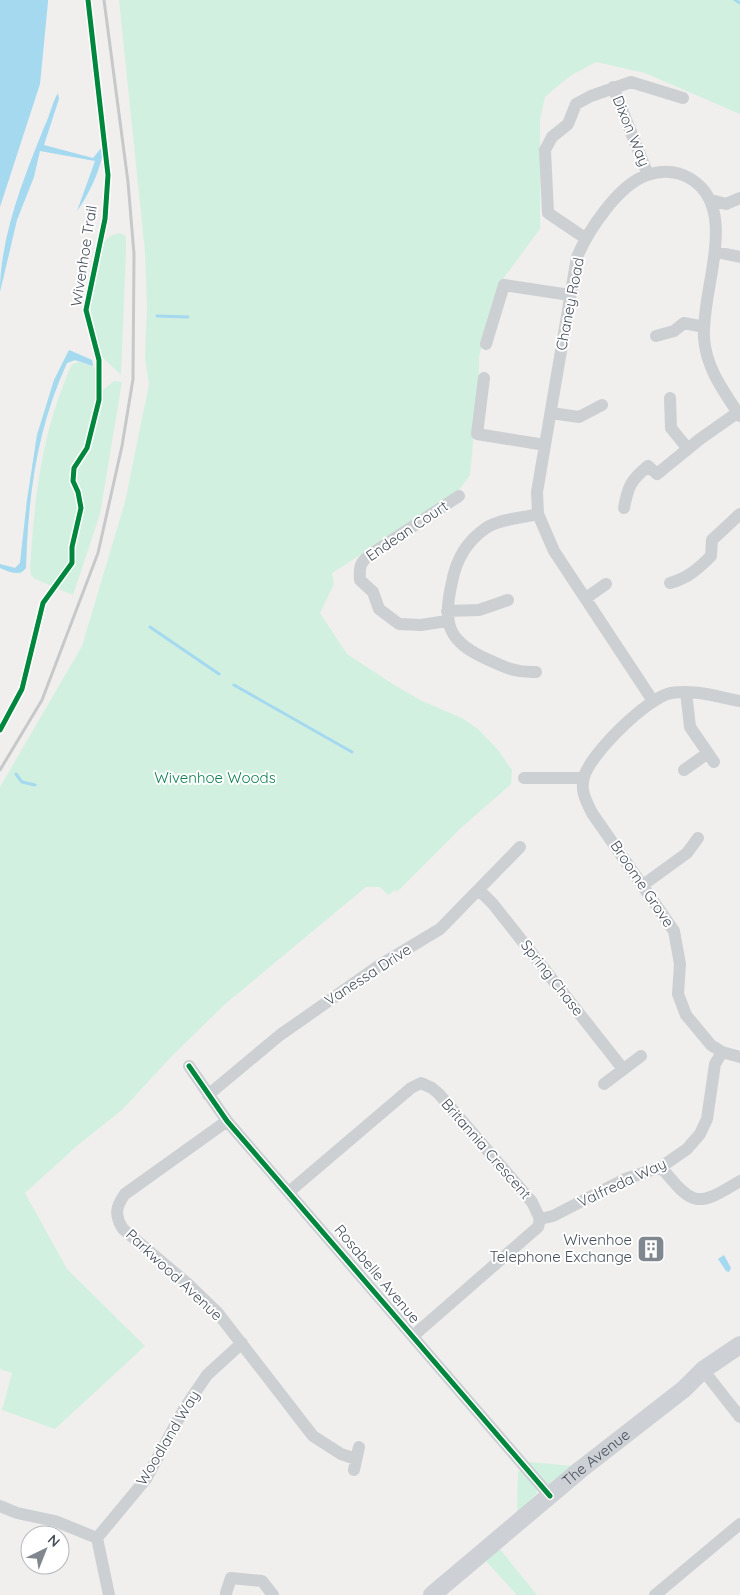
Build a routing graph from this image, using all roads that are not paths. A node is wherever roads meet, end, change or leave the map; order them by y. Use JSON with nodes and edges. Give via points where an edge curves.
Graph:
{"nodes":[{"id":1,"x":614,"y":88,"type":"junction"},
{"id":2,"x":683,"y":98,"type":"dead end"},
{"id":3,"x":648,"y":175,"type":"junction"},
{"id":4,"x":740,"y":198,"type":"edge"},
{"id":5,"x":715,"y":201,"type":"junction"},
{"id":6,"x":585,"y":238,"type":"junction"},
{"id":7,"x":716,"y":252,"type":"junction"},
{"id":8,"x":740,"y":256,"type":"edge"},
{"id":9,"x":570,"y":295,"type":"junction"},
{"id":10,"x":704,"y":327,"type":"junction"},
{"id":11,"x":656,"y":336,"type":"dead end"},
{"id":12,"x":486,"y":344,"type":"dead end"},
{"id":13,"x":484,"y":378,"type":"dead end"},
{"id":14,"x":670,"y":398,"type":"dead end"},
{"id":15,"x":602,"y":404,"type":"dead end"},
{"id":16,"x":551,"y":413,"type":"junction"},
{"id":17,"x":739,"y":414,"type":"edge"},
{"id":18,"x":545,"y":445,"type":"junction"},
{"id":19,"x":688,"y":449,"type":"junction"},
{"id":20,"x":459,"y":496,"type":"dead end"},
{"id":21,"x":624,"y":508,"type":"dead end"},
{"id":22,"x":538,"y":514,"type":"junction"},
{"id":23,"x":740,"y":514,"type":"edge"},
{"id":24,"x":670,"y":583,"type":"dead end"},
{"id":25,"x":606,"y":584,"type":"dead end"},
{"id":26,"x":586,"y":598,"type":"junction"},
{"id":27,"x":508,"y":600,"type":"dead end"},
{"id":28,"x":447,"y":616,"type":"junction"},
{"id":29,"x":536,"y":672,"type":"dead end"},
{"id":30,"x":686,"y":692,"type":"junction"},
{"id":31,"x":654,"y":700,"type":"junction"},
{"id":32,"x":740,"y":701,"type":"edge"},
{"id":33,"x":684,"y":770,"type":"dead end"},
{"id":34,"x":524,"y":778,"type":"dead end"},
{"id":35,"x":583,"y":778,"type":"junction"},
{"id":36,"x":698,"y":838,"type":"dead end"},
{"id":37,"x":520,"y":847,"type":"dead end"},
{"id":38,"x":643,"y":885,"type":"junction"},
{"id":39,"x":478,"y":890,"type":"junction"},
{"id":40,"x":722,"y":1052,"type":"junction"},
{"id":41,"x":641,"y":1056,"type":"dead end"},
{"id":42,"x":740,"y":1057,"type":"edge"},
{"id":43,"x":189,"y":1066,"type":"dead end"},
{"id":44,"x":624,"y":1069,"type":"junction"},
{"id":45,"x":604,"y":1084,"type":"dead end"},
{"id":46,"x":208,"y":1096,"type":"junction"},
{"id":47,"x":227,"y":1121,"type":"junction"},
{"id":48,"x":661,"y":1167,"type":"junction"},
{"id":49,"x":740,"y":1181,"type":"edge"},
{"id":50,"x":290,"y":1192,"type":"junction"},
{"id":51,"x":540,"y":1219,"type":"junction"},
{"id":52,"x":413,"y":1336,"type":"junction"},
{"id":53,"x":242,"y":1343,"type":"junction"},
{"id":54,"x":740,"y":1344,"type":"edge"},
{"id":55,"x":703,"y":1370,"type":"junction"},
{"id":56,"x":740,"y":1417,"type":"edge"},
{"id":57,"x":357,"y":1459,"type":"dead end"},
{"id":58,"x":550,"y":1496,"type":"junction"},
{"id":59,"x":0,"y":1506,"type":"edge"},
{"id":60,"x":740,"y":1524,"type":"edge"},
{"id":61,"x":97,"y":1538,"type":"junction"},
{"id":62,"x":226,"y":1592,"type":"dead end"},
{"id":63,"x":109,"y":1595,"type":"edge"},
{"id":64,"x":273,"y":1595,"type":"edge"},
{"id":65,"x":432,"y":1595,"type":"edge"},
{"id":66,"x":655,"y":1595,"type":"edge"}],
"edges":[{"from":1,"to":2,"type":"street","name":"Dixon Way","via":[[631,82]]},
{"from":1,"to":3,"type":"street","name":"Dixon Way"},
{"from":1,"to":6,"type":"street","name":"Dixon Way","via":[[576,104],[568,124],[552,137],[545,150],[548,213]]},
{"from":3,"to":5,"type":"street","name":"Chaney Road","via":[[662,172],[685,175]]},
{"from":3,"to":6,"type":"street","name":"Chaney Road","via":[[625,190]]},
{"from":4,"to":5,"type":"street","via":[[726,204]]},
{"from":5,"to":7,"type":"street","via":[[719,219]]},
{"from":6,"to":9,"type":"street","name":"Chaney Road"},
{"from":7,"to":8,"type":"street"},
{"from":7,"to":10,"type":"street"},
{"from":9,"to":12,"type":"street","via":[[504,285]]},
{"from":9,"to":16,"type":"street","name":"Chaney Road"},
{"from":10,"to":11,"type":"street","via":[[684,323],[674,331]]},
{"from":10,"to":17,"type":"street","via":[[711,368]]},
{"from":13,"to":18,"type":"street","via":[[477,434]]},
{"from":14,"to":19,"type":"street","via":[[671,428]]},
{"from":15,"to":16,"type":"street","via":[[579,417]]},
{"from":16,"to":18,"type":"street","name":"Chaney Road"},
{"from":17,"to":19,"type":"street"},
{"from":18,"to":22,"type":"street","name":"Chaney Road"},
{"from":19,"to":21,"type":"street","via":[[657,474],[648,466],[632,479]]},
{"from":20,"to":28,"type":"street","name":"Endean Court","via":[[361,561],[359,569],[360,580],[373,592],[379,609],[399,624],[422,625]]},
{"from":22,"to":26,"type":"street","name":"Chaney Road","via":[[554,551]]},
{"from":22,"to":28,"type":"street","via":[[488,527],[471,540],[454,573]]},
{"from":23,"to":24,"type":"street","via":[[712,540],[711,556],[696,571]]},
{"from":25,"to":26,"type":"street"},
{"from":26,"to":31,"type":"street","name":"Chaney Road"},
{"from":27,"to":28,"type":"street","name":"Endean Court"},
{"from":28,"to":29,"type":"street","via":[[451,632],[472,653],[519,673]]},
{"from":30,"to":31,"type":"street"},
{"from":30,"to":32,"type":"street"},
{"from":30,"to":33,"type":"street","via":[[690,727],[711,758]]},
{"from":31,"to":35,"type":"street","via":[[602,749]]},
{"from":34,"to":35,"type":"street"},
{"from":35,"to":38,"type":"street","name":"Broome Grove","via":[[584,798]]},
{"from":36,"to":38,"type":"street","via":[[687,853]]},
{"from":37,"to":39,"type":"street","name":"Vanessa Drive"},
{"from":38,"to":40,"type":"street","name":"Broome Grove","via":[[669,921],[677,939],[680,964],[678,994],[686,1015],[706,1041]]},
{"from":39,"to":44,"type":"street","name":"Spring Chase","via":[[493,904]]},
{"from":39,"to":46,"type":"street","name":"Vanessa Drive","via":[[440,929],[380,964],[280,1035]]},
{"from":40,"to":42,"type":"street"},
{"from":40,"to":48,"type":"street","name":"Valfreda Way","via":[[715,1064],[710,1108],[700,1134],[678,1157]]},
{"from":41,"to":44,"type":"street"},
{"from":43,"to":46,"type":"street","name":"Rosabelle Avenue"},
{"from":44,"to":45,"type":"street"},
{"from":46,"to":47,"type":"street","name":"Rosabelle Avenue"},
{"from":47,"to":50,"type":"street","name":"Rosabelle Avenue"},
{"from":47,"to":53,"type":"street","name":"Parkwood Avenue","via":[[125,1194],[116,1211],[123,1228],[217,1312]]},
{"from":48,"to":49,"type":"street","via":[[681,1191],[698,1201],[709,1199]]},
{"from":48,"to":51,"type":"street","name":"Valfreda Way","via":[[625,1179],[553,1216]]},
{"from":50,"to":51,"type":"street","name":"Britannia Crescent","via":[[411,1088],[421,1084],[439,1094],[532,1202]]},
{"from":50,"to":52,"type":"street","name":"Rosabelle Avenue"},
{"from":51,"to":52,"type":"street","via":[[532,1234]]},
{"from":52,"to":58,"type":"street","name":"Rosabelle Avenue"},
{"from":53,"to":57,"type":"street","name":"Parkwood Avenue","via":[[313,1436],[341,1454]]},
{"from":53,"to":61,"type":"street","name":"Woodland Way","via":[[207,1375],[184,1409],[146,1479]]},
{"from":54,"to":55,"type":"main road","name":"The Avenue"},
{"from":55,"to":56,"type":"street"},
{"from":55,"to":58,"type":"main road","name":"The Avenue","via":[[684,1389]]},
{"from":58,"to":65,"type":"main road","name":"The Avenue"},
{"from":59,"to":61,"type":"street","via":[[55,1521]]},
{"from":60,"to":66,"type":"street"},
{"from":61,"to":63,"type":"street"},
{"from":62,"to":64,"type":"street","via":[[232,1574],[262,1581]]}]}
